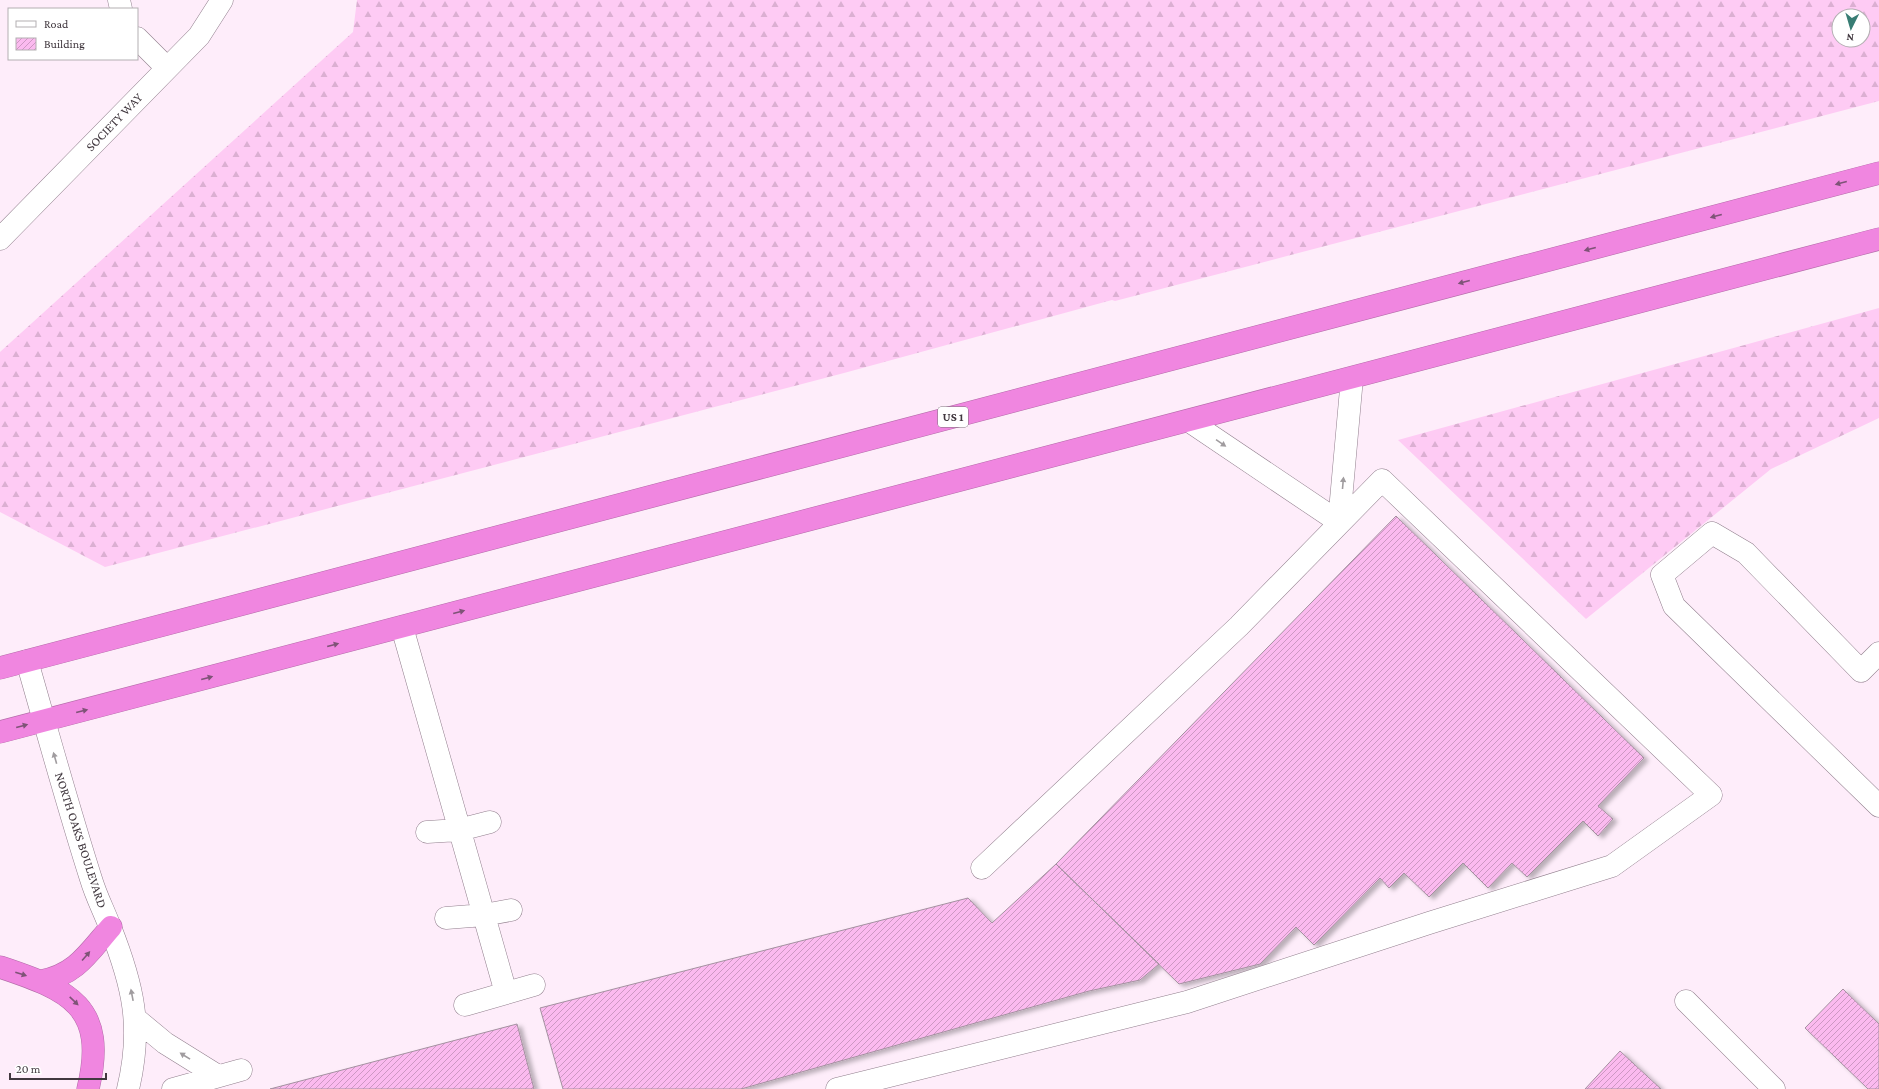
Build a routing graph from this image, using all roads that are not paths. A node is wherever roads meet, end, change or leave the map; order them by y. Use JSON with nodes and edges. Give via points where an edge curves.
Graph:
{"nodes":[{"id":1,"x":222,"y":0,"type":"edge"},
{"id":2,"x":138,"y":39,"type":"edge"},
{"id":3,"x":167,"y":68,"type":"junction"},
{"id":4,"x":1879,"y":173,"type":"edge"},
{"id":5,"x":0,"y":239,"type":"edge"},
{"id":6,"x":1879,"y":239,"type":"edge"},
{"id":7,"x":1352,"y":378,"type":"junction"},
{"id":8,"x":1189,"y":421,"type":"junction"},
{"id":9,"x":1339,"y":522,"type":"junction"},
{"id":10,"x":402,"y":627,"type":"junction"},
{"id":11,"x":1879,"y":653,"type":"edge"},
{"id":12,"x":27,"y":661,"type":"junction"},
{"id":13,"x":0,"y":668,"type":"edge"},
{"id":14,"x":44,"y":721,"type":"junction"},
{"id":15,"x":0,"y":732,"type":"edge"},
{"id":16,"x":1879,"y":806,"type":"edge"},
{"id":17,"x":490,"y":822,"type":"dead end"},
{"id":18,"x":459,"y":830,"type":"junction"},
{"id":19,"x":427,"y":832,"type":"dead end"},
{"id":20,"x":982,"y":868,"type":"dead end"},
{"id":21,"x":511,"y":910,"type":"dead end"},
{"id":22,"x":484,"y":915,"type":"junction"},
{"id":23,"x":446,"y":918,"type":"dead end"},
{"id":24,"x":111,"y":928,"type":"junction"},
{"id":25,"x":0,"y":967,"type":"edge"},
{"id":26,"x":41,"y":981,"type":"junction"},
{"id":27,"x":534,"y":985,"type":"dead end"},
{"id":28,"x":506,"y":992,"type":"junction"},
{"id":29,"x":1686,"y":1001,"type":"dead end"},
{"id":30,"x":465,"y":1005,"type":"dead end"},
{"id":31,"x":136,"y":1020,"type":"junction"},
{"id":32,"x":241,"y":1070,"type":"dead end"},
{"id":33,"x":217,"y":1083,"type":"edge"},
{"id":34,"x":88,"y":1089,"type":"edge"},
{"id":35,"x":128,"y":1089,"type":"edge"},
{"id":36,"x":173,"y":1089,"type":"edge"},
{"id":37,"x":837,"y":1089,"type":"edge"},
{"id":38,"x":1774,"y":1089,"type":"edge"}],
"edges":[{"from":1,"to":3,"type":"street","name":"SOCIETY WAY","via":[[199,36]]},
{"from":2,"to":3,"type":"street"},
{"from":3,"to":5,"type":"street","name":"SOCIETY WAY"},
{"from":4,"to":12,"type":"highway","number":"US 1","one_way":true},
{"from":6,"to":7,"type":"highway"},
{"from":7,"to":8,"type":"highway"},
{"from":9,"to":7,"type":"street","one_way":true},
{"from":8,"to":9,"type":"street","one_way":true},
{"from":10,"to":8,"type":"highway","one_way":true},
{"from":9,"to":20,"type":"street","via":[[1239,626]]},
{"from":9,"to":37,"type":"street","via":[[1382,480],[1711,795],[1612,866],[1187,1002]]},
{"from":14,"to":10,"type":"highway","one_way":true},
{"from":10,"to":18,"type":"street"},
{"from":11,"to":16,"type":"street","via":[[1861,671],[1746,553],[1712,533],[1662,575],[1674,606]]},
{"from":12,"to":13,"type":"highway","number":"US 1"},
{"from":12,"to":14,"type":"street","name":"NORTH OAKS BOULEVARD"},
{"from":15,"to":14,"type":"highway","one_way":true},
{"from":24,"to":14,"type":"street","name":"NORTH OAKS BOULEVARD","one_way":true,"via":[[92,882]]},
{"from":17,"to":18,"type":"street"},
{"from":18,"to":19,"type":"street"},
{"from":18,"to":22,"type":"street"},
{"from":21,"to":22,"type":"street"},
{"from":22,"to":23,"type":"street"},
{"from":22,"to":28,"type":"street"},
{"from":26,"to":24,"type":"highway","one_way":true,"via":[[55,978],[74,968]]},
{"from":31,"to":24,"type":"street","name":"NORTH OAKS BOULEVARD","one_way":true,"via":[[126,970]]},
{"from":25,"to":26,"type":"highway","one_way":true},
{"from":26,"to":34,"type":"highway","one_way":true,"via":[[67,995],[77,1004],[91,1029],[94,1064]]},
{"from":27,"to":28,"type":"street"},
{"from":28,"to":30,"type":"street"},
{"from":29,"to":38,"type":"street"},
{"from":33,"to":31,"type":"street","one_way":true},
{"from":31,"to":35,"type":"street","name":"NORTH OAKS BOULEVARD","via":[[134,1058]]},
{"from":32,"to":33,"type":"street"},
{"from":33,"to":36,"type":"street"}]}
